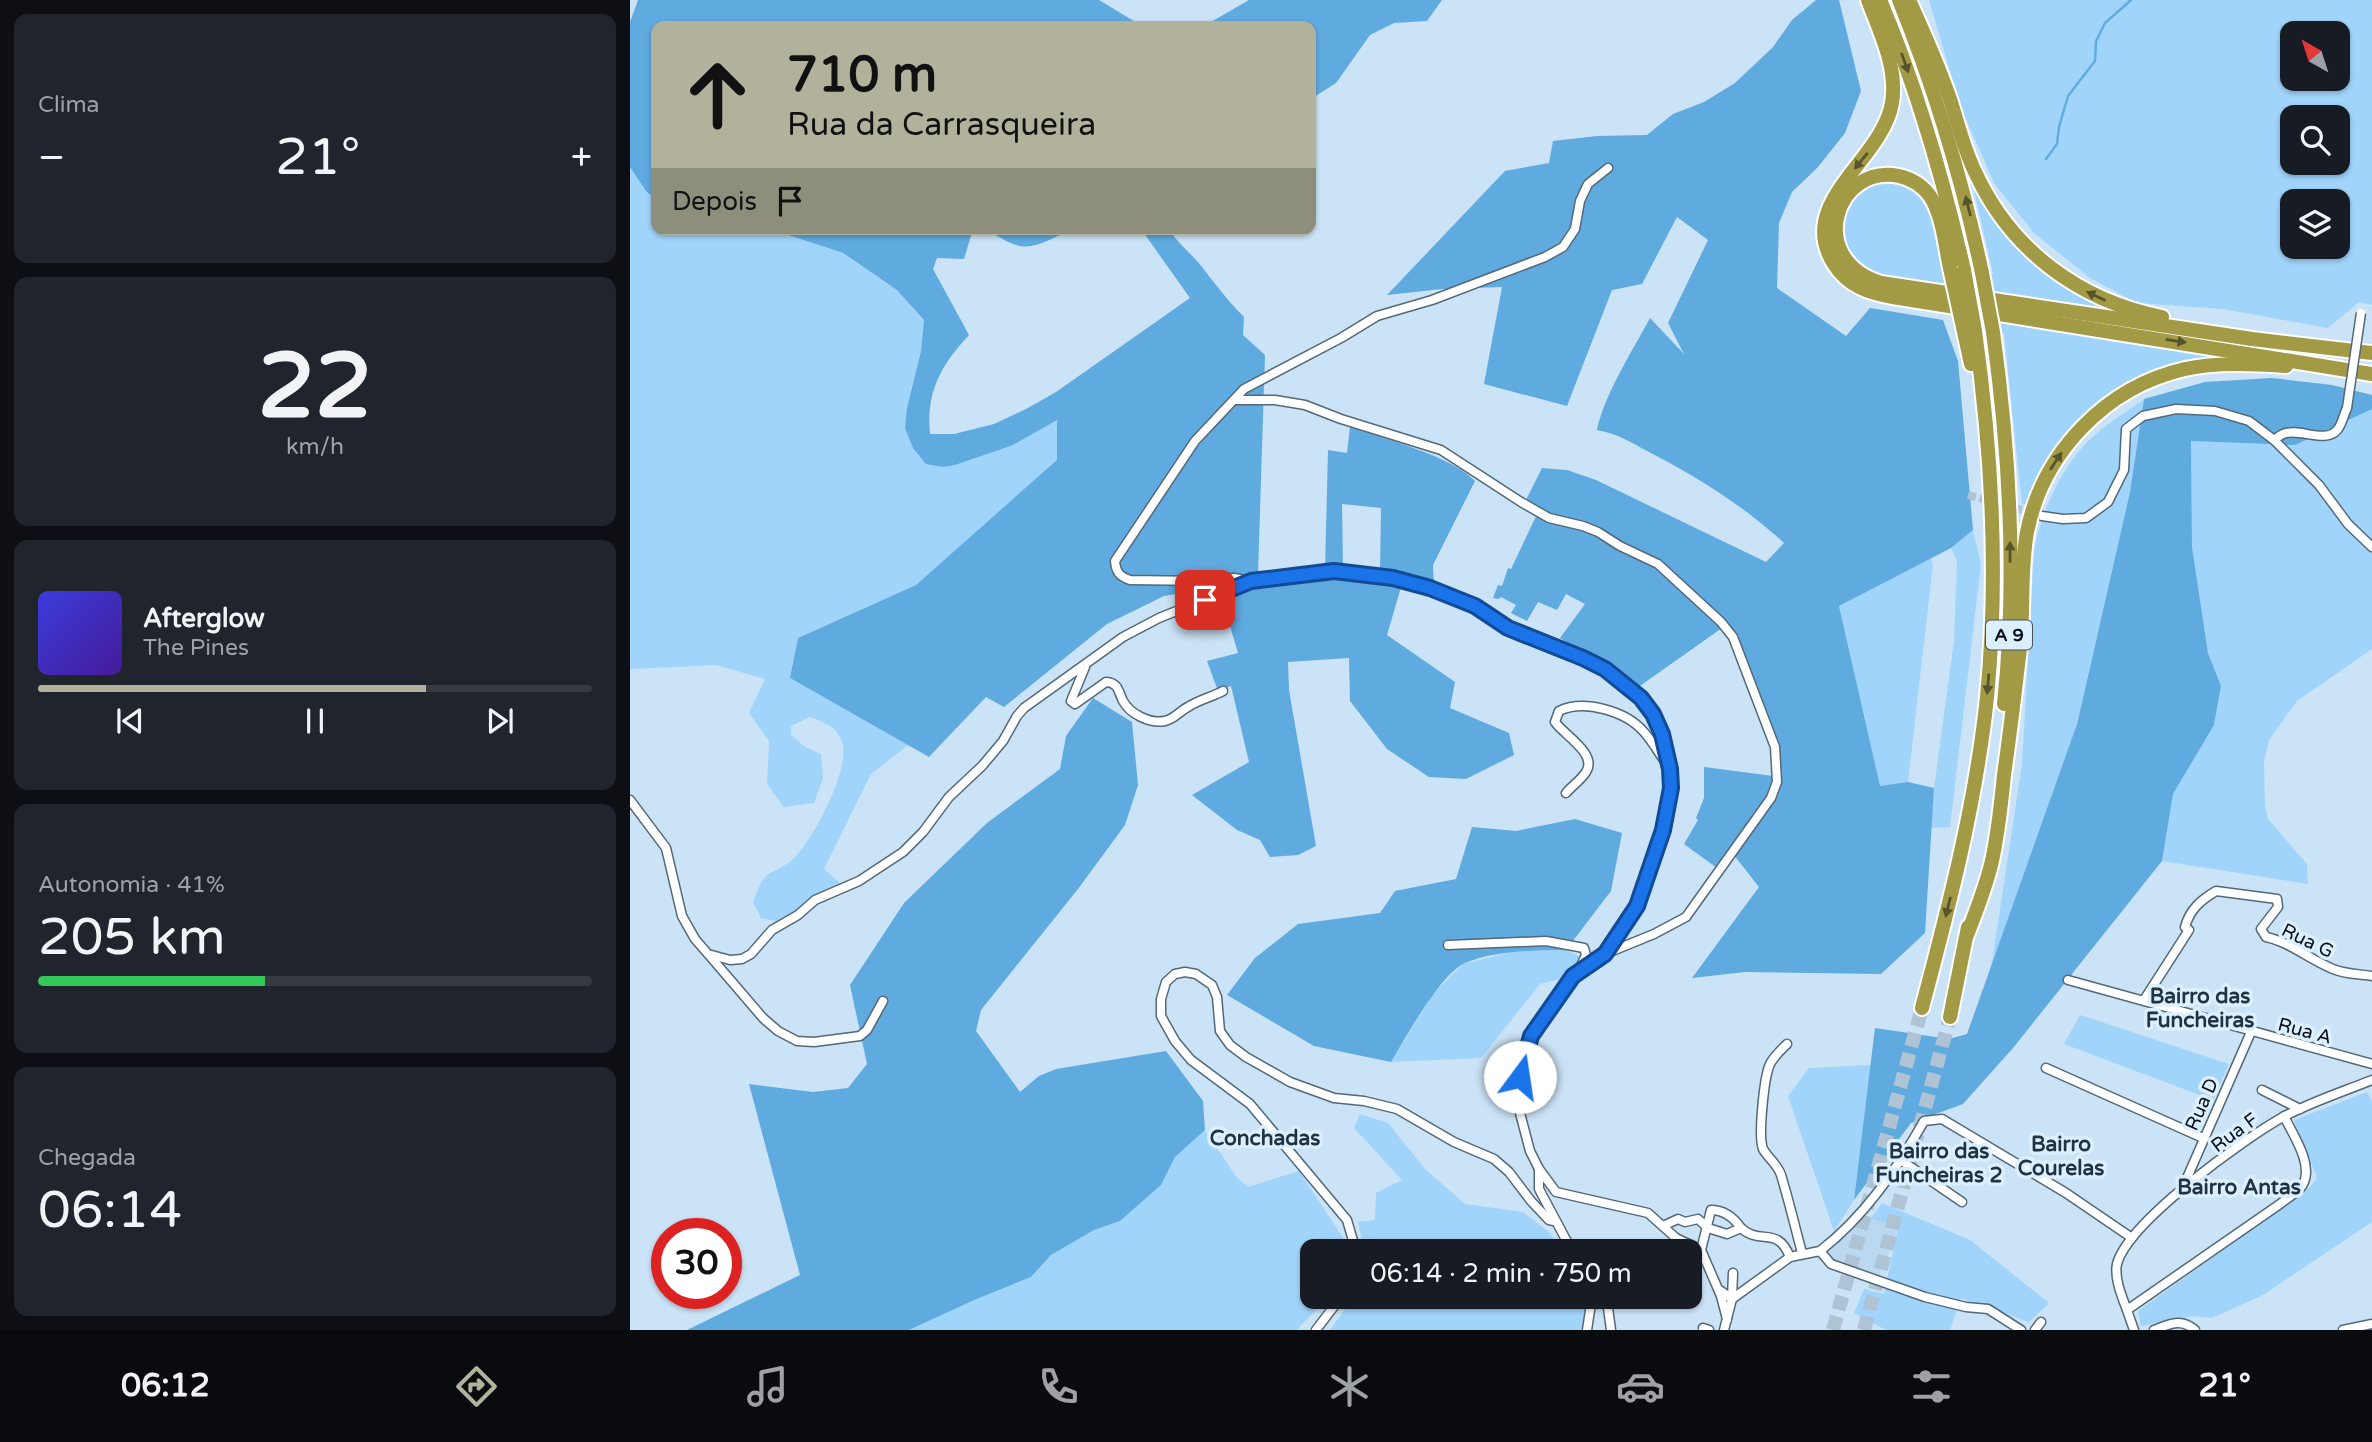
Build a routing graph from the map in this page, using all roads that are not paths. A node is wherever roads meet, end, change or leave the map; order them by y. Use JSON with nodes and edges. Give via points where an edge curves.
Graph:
{"nodes":[{"id":1,"x":1867,"y":0,"type":"edge"},
{"id":2,"x":1880,"y":0,"type":"edge"},
{"id":3,"x":1899,"y":0,"type":"edge"},
{"id":4,"x":1909,"y":0,"type":"edge"},
{"id":5,"x":1608,"y":168,"type":"dead end"},
{"id":6,"x":1957,"y":269,"type":"junction"},
{"id":7,"x":2361,"y":313,"type":"dead end"},
{"id":8,"x":2305,"y":344,"type":"junction"},
{"id":9,"x":2372,"y":353,"type":"edge"},
{"id":10,"x":2333,"y":367,"type":"junction"},
{"id":11,"x":2372,"y":374,"type":"edge"},
{"id":12,"x":1236,"y":400,"type":"junction"},
{"id":13,"x":2274,"y":440,"type":"junction"},
{"id":14,"x":2042,"y":516,"type":"tunnel mouth"},
{"id":15,"x":2372,"y":547,"type":"edge"},
{"id":16,"x":1251,"y":581,"type":"junction"},
{"id":17,"x":1087,"y":664,"type":"junction"},
{"id":18,"x":1223,"y":691,"type":"dead end"},
{"id":19,"x":1670,"y":769,"type":"junction"},
{"id":20,"x":1566,"y":793,"type":"dead end"},
{"id":21,"x":630,"y":800,"type":"edge"},
{"id":22,"x":1966,"y":935,"type":"junction"},
{"id":23,"x":1448,"y":945,"type":"dead end"},
{"id":24,"x":708,"y":954,"type":"junction"},
{"id":25,"x":1605,"y":954,"type":"junction"},
{"id":26,"x":1578,"y":973,"type":"junction"},
{"id":27,"x":2372,"y":976,"type":"edge"},
{"id":28,"x":2068,"y":980,"type":"dead end"},
{"id":29,"x":2144,"y":1000,"type":"junction"},
{"id":30,"x":883,"y":1001,"type":"dead end"},
{"id":31,"x":1922,"y":1008,"type":"tunnel mouth"},
{"id":32,"x":1950,"y":1017,"type":"tunnel mouth"},
{"id":33,"x":2251,"y":1032,"type":"junction"},
{"id":34,"x":1787,"y":1044,"type":"dead end"},
{"id":35,"x":2372,"y":1064,"type":"edge"},
{"id":36,"x":2046,"y":1068,"type":"dead end"},
{"id":37,"x":2372,"y":1080,"type":"edge"},
{"id":38,"x":2262,"y":1090,"type":"dead end"},
{"id":39,"x":2300,"y":1109,"type":"junction"},
{"id":40,"x":2284,"y":1116,"type":"junction"},
{"id":41,"x":2203,"y":1138,"type":"junction"},
{"id":42,"x":1902,"y":1161,"type":"junction"},
{"id":43,"x":1539,"y":1169,"type":"junction"},
{"id":44,"x":2182,"y":1189,"type":"junction"},
{"id":45,"x":1962,"y":1202,"type":"dead end"},
{"id":46,"x":1555,"y":1221,"type":"junction"},
{"id":47,"x":1706,"y":1225,"type":"junction"},
{"id":48,"x":1663,"y":1226,"type":"junction"},
{"id":49,"x":1741,"y":1228,"type":"junction"},
{"id":50,"x":1676,"y":1238,"type":"edge"},
{"id":51,"x":2132,"y":1238,"type":"junction"},
{"id":52,"x":1353,"y":1239,"type":"edge"},
{"id":53,"x":1565,"y":1239,"type":"edge"},
{"id":54,"x":1702,"y":1245,"type":"edge"},
{"id":55,"x":1820,"y":1251,"type":"junction"},
{"id":56,"x":1702,"y":1252,"type":"edge"},
{"id":57,"x":1802,"y":1254,"type":"junction"},
{"id":58,"x":1790,"y":1257,"type":"junction"},
{"id":59,"x":1733,"y":1273,"type":"dead end"},
{"id":60,"x":1718,"y":1289,"type":"junction"},
{"id":61,"x":1732,"y":1298,"type":"junction"},
{"id":62,"x":1332,"y":1309,"type":"edge"},
{"id":63,"x":1590,"y":1309,"type":"edge"},
{"id":64,"x":1608,"y":1309,"type":"edge"},
{"id":65,"x":2127,"y":1310,"type":"junction"},
{"id":66,"x":1727,"y":1319,"type":"junction"},
{"id":67,"x":2041,"y":1322,"type":"dead end"},
{"id":68,"x":2372,"y":1324,"type":"edge"},
{"id":69,"x":1316,"y":1330,"type":"edge"},
{"id":70,"x":1587,"y":1330,"type":"edge"},
{"id":71,"x":1611,"y":1330,"type":"edge"},
{"id":72,"x":1724,"y":1330,"type":"edge"},
{"id":73,"x":2021,"y":1330,"type":"edge"},
{"id":74,"x":2035,"y":1330,"type":"edge"},
{"id":75,"x":2134,"y":1330,"type":"edge"},
{"id":76,"x":2154,"y":1330,"type":"edge"},
{"id":77,"x":2195,"y":1330,"type":"edge"},
{"id":78,"x":2343,"y":1330,"type":"edge"}],
"edges":[{"from":1,"to":10,"type":"highway","one_way":true,"via":[[1887,55],[1893,92],[1881,134],[1837,192],[1826,215],[1828,251],[1847,279],[1879,294]]},
{"from":2,"to":6,"type":"highway","number":"A 9","one_way":true,"via":[[1934,150]]},
{"from":22,"to":3,"type":"highway","number":"A 9","one_way":true,"bridge":true,"via":[[1982,872],[2006,691],[2008,473],[1993,332],[1967,202],[1922,57]]},
{"from":8,"to":4,"type":"highway","one_way":true,"via":[[2253,330],[2124,308],[2082,290],[2039,259],[2007,225],[1979,181]]},
{"from":5,"to":12,"type":"street","via":[[1588,184],[1575,229],[1563,247],[1432,300],[1377,316],[1244,389]]},
{"from":6,"to":8,"type":"highway","via":[[1935,206],[1919,185],[1904,177],[1884,175],[1865,181],[1846,198],[1836,219],[1836,241],[1855,272],[1873,281]]},
{"from":6,"to":31,"type":"highway","number":"A 9","one_way":true,"bridge":true,"via":[[1987,430],[1993,517],[1990,651],[1982,736],[1961,850]]},
{"from":7,"to":13,"type":"street","bridge":true,"via":[[2347,408],[2338,430],[2323,436],[2284,433]]},
{"from":8,"to":9,"type":"highway"},
{"from":10,"to":11,"type":"highway"},
{"from":22,"to":10,"type":"highway","one_way":true,"via":[[1991,864],[1997,831],[2019,652],[2026,534],[2037,498],[2058,457],[2094,415],[2154,378],[2204,366]]},
{"from":12,"to":16,"type":"street","via":[[1195,441],[1115,561],[1121,577],[1130,580]]},
{"from":12,"to":25,"type":"street","via":[[1305,405],[1441,450],[1549,518],[1598,532],[1658,564],[1733,637],[1775,747],[1777,782],[1771,798],[1686,917]]},
{"from":13,"to":14,"type":"street","via":[[2249,421],[2215,411],[2176,409],[2143,416],[2126,429],[2124,470],[2108,502],[2086,517]]},
{"from":13,"to":15,"type":"street"},
{"from":16,"to":17,"type":"street","via":[[1135,630]]},
{"from":16,"to":19,"type":"street","via":[[1334,571],[1393,578],[1475,606],[1508,628],[1605,669],[1641,698],[1662,734]]},
{"from":17,"to":18,"type":"street","via":[[1070,701],[1075,704],[1107,682],[1113,683],[1128,708],[1154,722],[1172,718]]},
{"from":17,"to":24,"type":"street","via":[[1024,708],[982,766],[903,852],[859,881],[816,900],[772,930],[742,959]]},
{"from":19,"to":20,"type":"street","via":[[1629,719],[1607,710],[1566,707],[1559,710],[1555,722],[1588,758],[1589,766]]},
{"from":19,"to":25,"type":"street","via":[[1663,830],[1637,906]]},
{"from":21,"to":24,"type":"street","via":[[666,848],[682,916]]},
{"from":22,"to":32,"type":"highway","number":"A 9"},
{"from":23,"to":26,"type":"street","via":[[1546,941],[1579,946],[1586,955]]},
{"from":24,"to":30,"type":"street","via":[[763,1018],[797,1041],[860,1036]]},
{"from":25,"to":26,"type":"street"},
{"from":26,"to":43,"type":"street","via":[[1531,1036],[1515,1094]]},
{"from":27,"to":29,"type":"street","name":"Rua G","via":[[2336,971],[2266,937],[2261,929],[2278,907],[2277,899],[2216,891],[2195,906],[2185,927],[2189,930]]},
{"from":28,"to":29,"type":"street","name":"Rua A"},
{"from":29,"to":33,"type":"street","name":"Rua A"},
{"from":33,"to":35,"type":"street","name":"Rua A"},
{"from":33,"to":41,"type":"street","name":"Rua D"},
{"from":34,"to":57,"type":"street","via":[[1766,1076],[1761,1141],[1780,1171]]},
{"from":36,"to":41,"type":"street"},
{"from":37,"to":39,"type":"street","name":"Rua F"},
{"from":38,"to":39,"type":"street"},
{"from":39,"to":40,"type":"street","name":"Rua F"},
{"from":40,"to":44,"type":"street","name":"Rua F"},
{"from":40,"to":65,"type":"street","via":[[2304,1159],[2307,1171],[2302,1186]]},
{"from":41,"to":44,"type":"street","name":"Rua D"},
{"from":42,"to":45,"type":"street"},
{"from":42,"to":51,"type":"street","via":[[1924,1121],[1942,1119]]},
{"from":42,"to":55,"type":"street","via":[[1871,1203]]},
{"from":43,"to":46,"type":"street","via":[[1539,1189]]},
{"from":43,"to":48,"type":"street","via":[[1556,1192],[1648,1213]]},
{"from":44,"to":51,"type":"street","name":"Rua F"},
{"from":46,"to":52,"type":"street","via":[[1549,1220],[1494,1158],[1454,1142],[1397,1109],[1334,1098],[1290,1082],[1246,1057],[1220,1031],[1212,985],[1196,974],[1175,974],[1166,982],[1161,999],[1161,1016],[1175,1041],[1191,1060],[1250,1104],[1347,1220]]},
{"from":46,"to":53,"type":"street"},
{"from":47,"to":48,"type":"street","via":[[1698,1219],[1678,1219]]},
{"from":47,"to":49,"type":"street","via":[[1727,1234]]},
{"from":47,"to":49,"type":"street","via":[[1714,1209]]},
{"from":47,"to":54,"type":"street"},
{"from":48,"to":50,"type":"street"},
{"from":49,"to":58,"type":"street","via":[[1747,1234],[1779,1239]]},
{"from":51,"to":65,"type":"street","name":"Rua F","via":[[2117,1265]]},
{"from":55,"to":57,"type":"street"},
{"from":55,"to":73,"type":"street","via":[[1831,1264],[1925,1297],[1987,1309]]},
{"from":56,"to":60,"type":"street"},
{"from":57,"to":58,"type":"street"},
{"from":58,"to":61,"type":"street"},
{"from":59,"to":61,"type":"street"},
{"from":60,"to":61,"type":"street"},
{"from":60,"to":66,"type":"street"},
{"from":61,"to":66,"type":"street"},
{"from":62,"to":69,"type":"street"},
{"from":63,"to":70,"type":"street"},
{"from":64,"to":71,"type":"street"},
{"from":65,"to":75,"type":"street","name":"Rua F"},
{"from":66,"to":72,"type":"street"},
{"from":67,"to":74,"type":"street"},
{"from":68,"to":78,"type":"street"},
{"from":76,"to":77,"type":"street","via":[[2175,1321]]}]}
